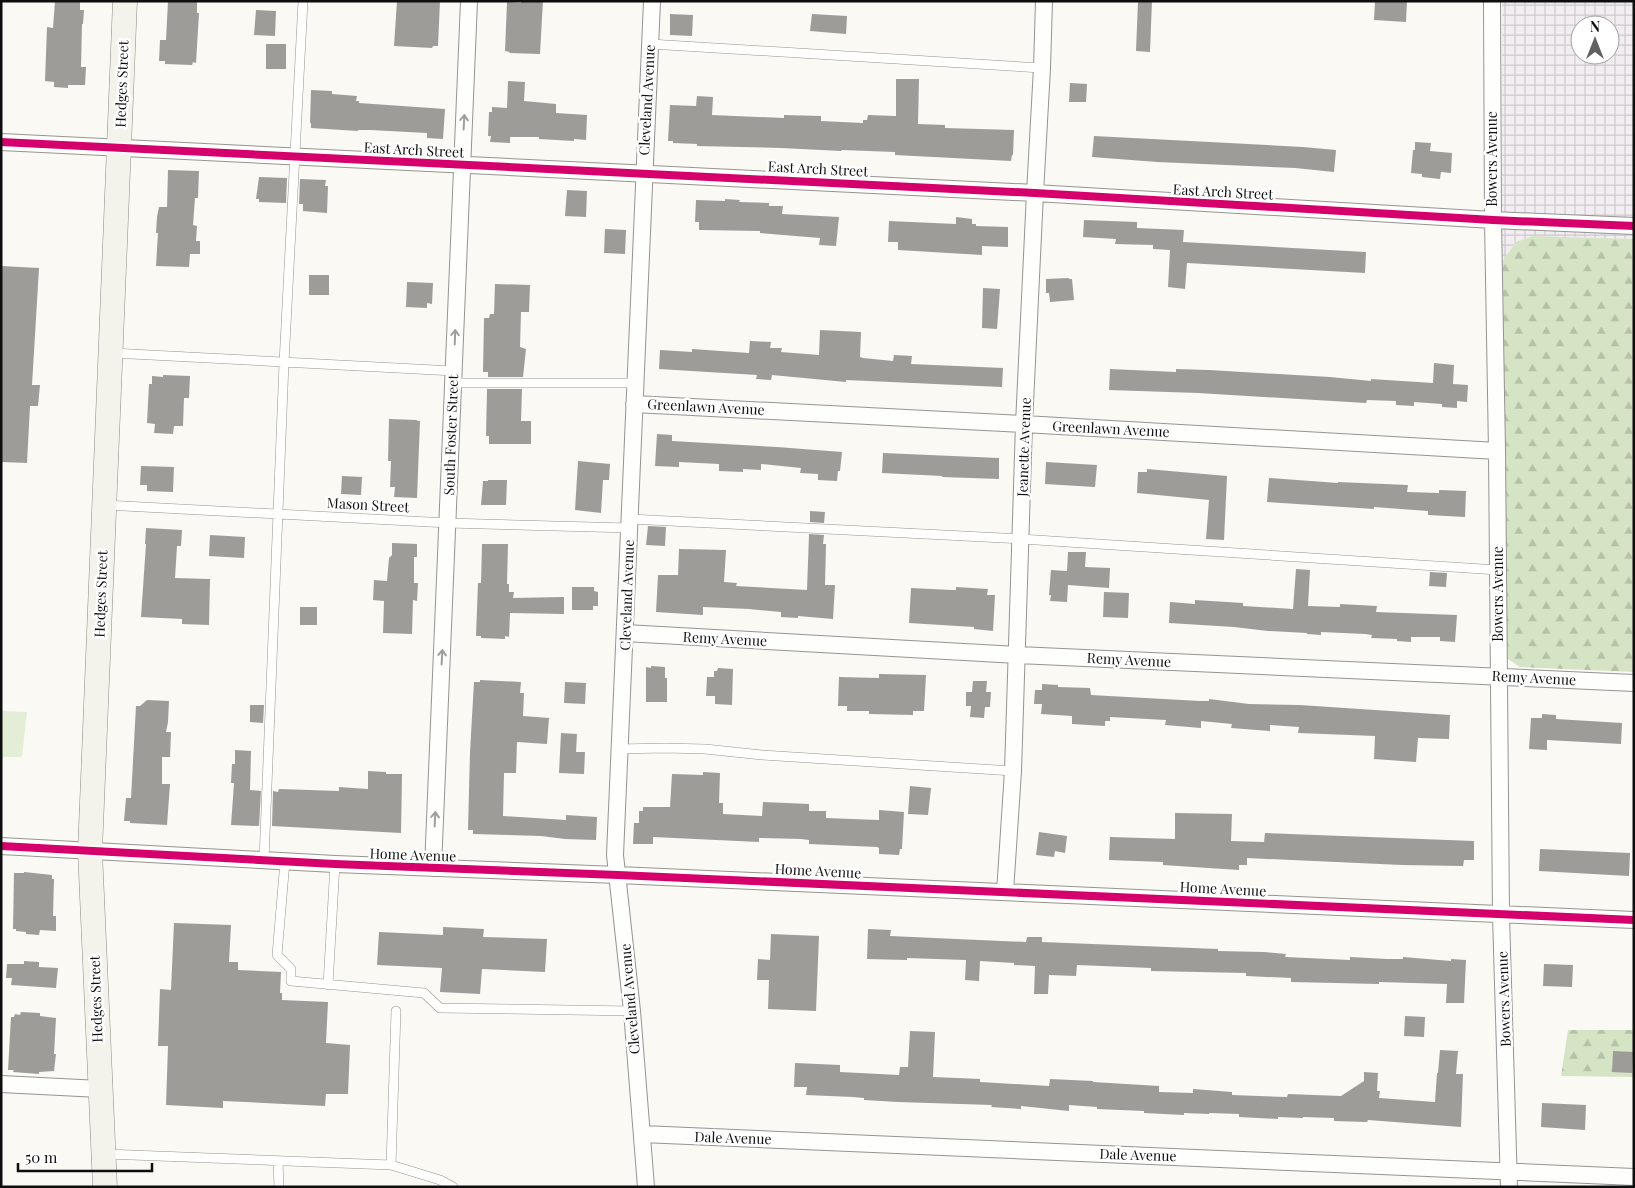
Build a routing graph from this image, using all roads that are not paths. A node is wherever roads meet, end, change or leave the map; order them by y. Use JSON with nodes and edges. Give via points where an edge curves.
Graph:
{"nodes":[{"id":1,"x":125,"y":1,"type":"edge"},
{"id":2,"x":303,"y":1,"type":"edge"},
{"id":3,"x":469,"y":1,"type":"edge"},
{"id":4,"x":652,"y":1,"type":"edge"},
{"id":5,"x":1044,"y":1,"type":"edge"},
{"id":6,"x":1492,"y":1,"type":"edge"},
{"id":7,"x":650,"y":44,"type":"junction"},
{"id":8,"x":1042,"y":68,"type":"junction"},
{"id":9,"x":1,"y":142,"type":"edge"},
{"id":10,"x":119,"y":149,"type":"junction"},
{"id":11,"x":296,"y":157,"type":"junction"},
{"id":12,"x":462,"y":165,"type":"junction"},
{"id":13,"x":644,"y":173,"type":"junction"},
{"id":14,"x":1034,"y":193,"type":"junction"},
{"id":15,"x":1493,"y":220,"type":"junction"},
{"id":16,"x":1634,"y":226,"type":"edge"},
{"id":17,"x":111,"y":353,"type":"junction"},
{"id":18,"x":284,"y":363,"type":"junction"},
{"id":19,"x":453,"y":377,"type":"junction"},
{"id":20,"x":635,"y":383,"type":"junction"},
{"id":21,"x":634,"y":404,"type":"junction"},
{"id":22,"x":1024,"y":424,"type":"junction"},
{"id":23,"x":1497,"y":451,"type":"junction"},
{"id":24,"x":104,"y":505,"type":"junction"},
{"id":25,"x":279,"y":514,"type":"junction"},
{"id":26,"x":448,"y":523,"type":"junction"},
{"id":27,"x":630,"y":523,"type":"junction"},
{"id":28,"x":1021,"y":539,"type":"junction"},
{"id":29,"x":1498,"y":570,"type":"junction"},
{"id":30,"x":625,"y":633,"type":"junction"},
{"id":31,"x":1018,"y":655,"type":"junction"},
{"id":32,"x":1498,"y":677,"type":"junction"},
{"id":33,"x":1634,"y":683,"type":"edge"},
{"id":34,"x":619,"y":749,"type":"junction"},
{"id":35,"x":1013,"y":771,"type":"junction"},
{"id":36,"x":1,"y":846,"type":"edge"},
{"id":37,"x":90,"y":850,"type":"junction"},
{"id":38,"x":264,"y":860,"type":"junction"},
{"id":39,"x":285,"y":861,"type":"junction"},
{"id":40,"x":334,"y":864,"type":"junction"},
{"id":41,"x":433,"y":868,"type":"junction"},
{"id":42,"x":618,"y":875,"type":"junction"},
{"id":43,"x":1005,"y":892,"type":"junction"},
{"id":44,"x":1501,"y":915,"type":"junction"},
{"id":45,"x":1634,"y":920,"type":"edge"},
{"id":46,"x":328,"y":985,"type":"junction"},
{"id":47,"x":396,"y":1010,"type":"dead end"},
{"id":48,"x":632,"y":1011,"type":"junction"},
{"id":49,"x":1,"y":1084,"type":"edge"},
{"id":50,"x":100,"y":1089,"type":"junction"},
{"id":51,"x":642,"y":1134,"type":"junction"},
{"id":52,"x":103,"y":1154,"type":"junction"},
{"id":53,"x":278,"y":1161,"type":"junction"},
{"id":54,"x":391,"y":1165,"type":"junction"},
{"id":55,"x":1634,"y":1176,"type":"edge"},
{"id":56,"x":1509,"y":1179,"type":"edge"},
{"id":57,"x":105,"y":1187,"type":"edge"},
{"id":58,"x":279,"y":1187,"type":"edge"},
{"id":59,"x":454,"y":1187,"type":"edge"},
{"id":60,"x":646,"y":1187,"type":"edge"}],
"edges":[{"from":1,"to":10,"type":"street","name":"Hedges Street"},
{"from":2,"to":11,"type":"lane"},
{"from":12,"to":3,"type":"street","name":"South Foster Street","one_way":true},
{"from":4,"to":7,"type":"street","name":"Cleveland Avenue"},
{"from":5,"to":8,"type":"street","name":"Jeanette Avenue"},
{"from":6,"to":15,"type":"street","name":"Bowers Avenue"},
{"from":7,"to":8,"type":"lane"},
{"from":7,"to":13,"type":"street","name":"Cleveland Avenue"},
{"from":8,"to":14,"type":"street","name":"Jeanette Avenue"},
{"from":9,"to":10,"type":"street","name":"East Arch Street"},
{"from":10,"to":11,"type":"street","name":"East Arch Street"},
{"from":10,"to":17,"type":"street","name":"Hedges Street"},
{"from":11,"to":12,"type":"street","name":"East Arch Street"},
{"from":11,"to":18,"type":"lane"},
{"from":12,"to":13,"type":"street","name":"East Arch Street"},
{"from":19,"to":12,"type":"street","name":"South Foster Street","one_way":true},
{"from":13,"to":14,"type":"street","name":"East Arch Street"},
{"from":13,"to":20,"type":"street","name":"Cleveland Avenue"},
{"from":14,"to":15,"type":"street","name":"East Arch Street"},
{"from":14,"to":22,"type":"street","name":"Jeanette Avenue"},
{"from":15,"to":16,"type":"street","name":"East Arch Street"},
{"from":15,"to":23,"type":"street","name":"Bowers Avenue"},
{"from":17,"to":18,"type":"lane"},
{"from":17,"to":24,"type":"street","name":"Hedges Street"},
{"from":18,"to":19,"type":"lane"},
{"from":18,"to":25,"type":"lane"},
{"from":19,"to":20,"type":"lane"},
{"from":19,"to":26,"type":"street","name":"South Foster Street"},
{"from":20,"to":21,"type":"street","name":"Cleveland Avenue"},
{"from":21,"to":22,"type":"street","name":"Greenlawn Avenue"},
{"from":21,"to":27,"type":"street","name":"Cleveland Avenue"},
{"from":22,"to":23,"type":"street","name":"Greenlawn Avenue"},
{"from":22,"to":28,"type":"street","name":"Jeanette Avenue"},
{"from":23,"to":29,"type":"street","name":"Bowers Avenue"},
{"from":24,"to":25,"type":"lane","name":"Mason Street"},
{"from":24,"to":37,"type":"street","name":"Hedges Street"},
{"from":25,"to":26,"type":"lane","name":"Mason Street"},
{"from":25,"to":38,"type":"lane"},
{"from":26,"to":27,"type":"lane","name":"Mason Street"},
{"from":41,"to":26,"type":"street","name":"South Foster Street","one_way":true},
{"from":27,"to":28,"type":"lane","name":"Mason Street"},
{"from":27,"to":30,"type":"street","name":"Cleveland Avenue"},
{"from":28,"to":29,"type":"lane","name":"Mason Street"},
{"from":28,"to":31,"type":"street","name":"Jeanette Avenue"},
{"from":29,"to":32,"type":"street","name":"Bowers Avenue"},
{"from":30,"to":31,"type":"street","name":"Remy Avenue"},
{"from":30,"to":34,"type":"street","name":"Cleveland Avenue"},
{"from":31,"to":32,"type":"street","name":"Remy Avenue"},
{"from":31,"to":35,"type":"street","name":"Jeanette Avenue"},
{"from":32,"to":33,"type":"street","name":"Remy Avenue"},
{"from":32,"to":44,"type":"street","name":"Bowers Avenue"},
{"from":34,"to":35,"type":"lane","via":[[705,749]]},
{"from":34,"to":42,"type":"street","name":"Cleveland Avenue","via":[[615,855]]},
{"from":35,"to":43,"type":"street","name":"Jeanette Avenue"},
{"from":36,"to":37,"type":"street","name":"Home Avenue"},
{"from":37,"to":38,"type":"street","name":"Home Avenue"},
{"from":37,"to":50,"type":"street","name":"Hedges Street"},
{"from":38,"to":39,"type":"street","name":"Home Avenue"},
{"from":39,"to":40,"type":"street","name":"Home Avenue"},
{"from":39,"to":46,"type":"lane","via":[[277,955],[291,969],[291,981]]},
{"from":40,"to":41,"type":"street","name":"Home Avenue"},
{"from":40,"to":46,"type":"lane"},
{"from":41,"to":42,"type":"street","name":"Home Avenue"},
{"from":42,"to":43,"type":"street","name":"Home Avenue"},
{"from":42,"to":48,"type":"street","name":"Cleveland Avenue"},
{"from":43,"to":44,"type":"street","name":"Home Avenue"},
{"from":44,"to":45,"type":"street","name":"Home Avenue"},
{"from":44,"to":56,"type":"street","name":"Bowers Avenue"},
{"from":46,"to":48,"type":"lane","via":[[424,993],[440,1008]]},
{"from":47,"to":54,"type":"lane"},
{"from":48,"to":51,"type":"street","name":"Cleveland Avenue"},
{"from":49,"to":50,"type":"street"},
{"from":50,"to":52,"type":"street","name":"Hedges Street"},
{"from":51,"to":56,"type":"street","name":"Dale Avenue"},
{"from":51,"to":60,"type":"street","name":"Cleveland Avenue"},
{"from":52,"to":53,"type":"lane"},
{"from":52,"to":57,"type":"street","name":"Hedges Street"},
{"from":53,"to":54,"type":"lane"},
{"from":53,"to":58,"type":"lane"},
{"from":54,"to":59,"type":"lane"},
{"from":55,"to":56,"type":"street","name":"Dale Avenue"}]}
